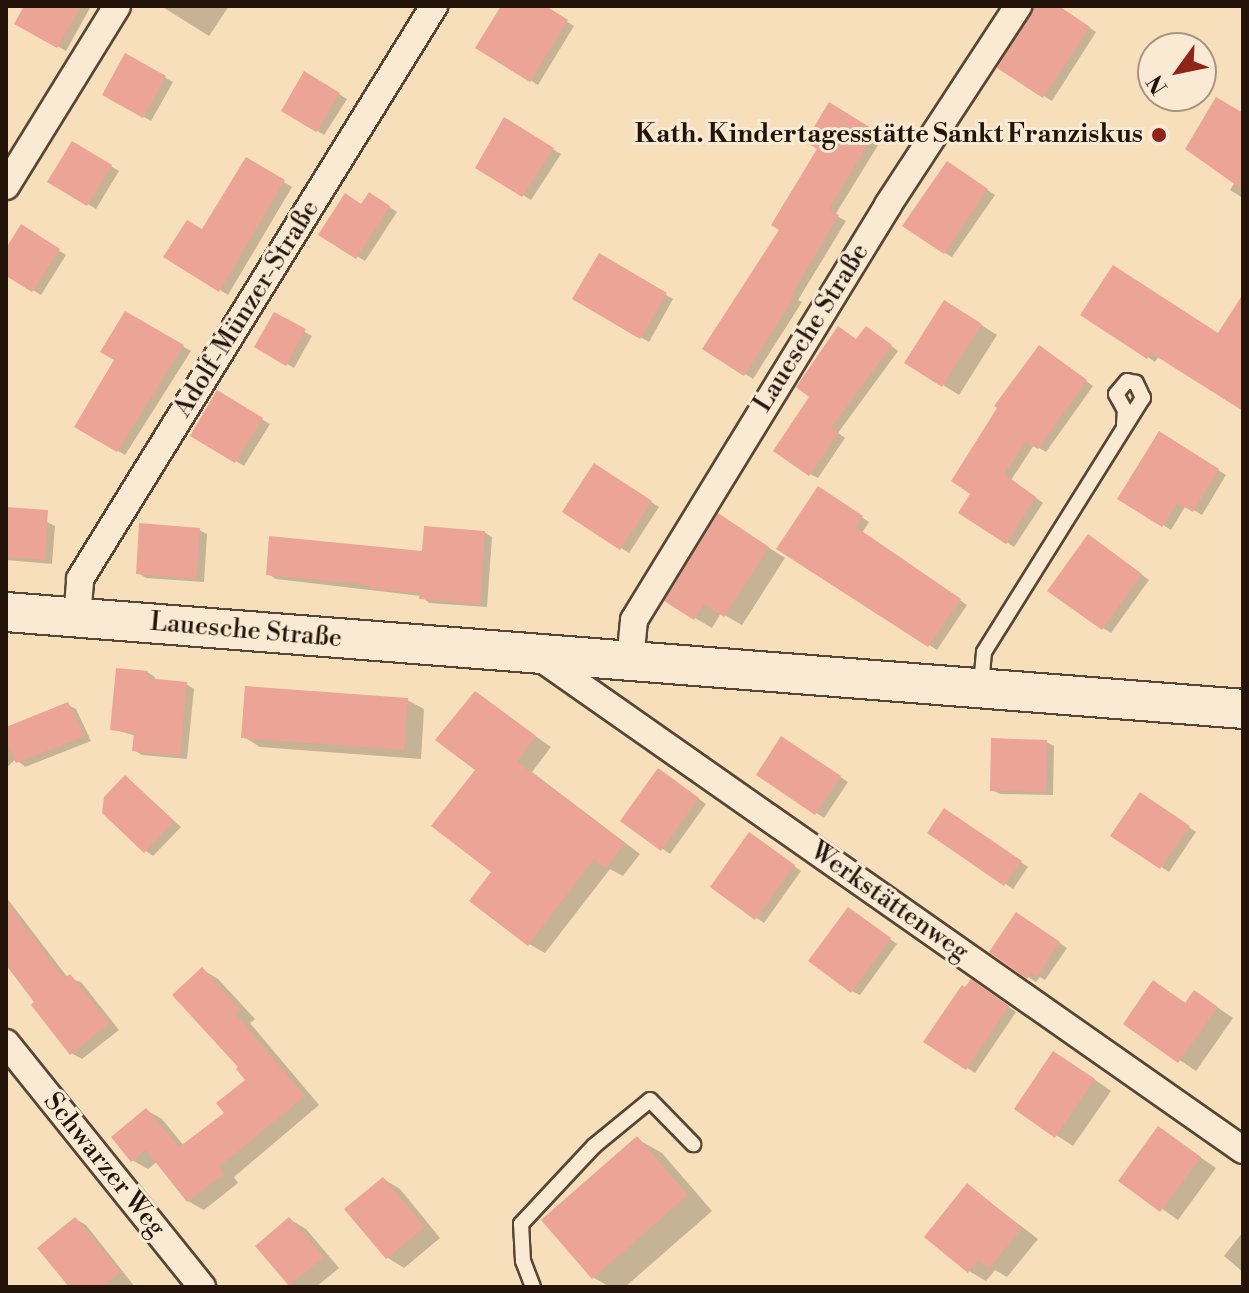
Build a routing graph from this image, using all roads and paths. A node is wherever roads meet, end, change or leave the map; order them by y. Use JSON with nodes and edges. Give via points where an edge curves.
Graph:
{"nodes":[{"id":1,"x":117,"y":6,"type":"edge"},
{"id":2,"x":434,"y":6,"type":"edge"},
{"id":3,"x":1018,"y":6,"type":"edge"},
{"id":4,"x":6,"y":186,"type":"edge"},
{"id":5,"x":1124,"y":425,"type":"dead end"},
{"id":6,"x":6,"y":612,"type":"edge"},
{"id":7,"x":77,"y":617,"type":"junction"},
{"id":8,"x":534,"y":654,"type":"junction"},
{"id":9,"x":630,"y":661,"type":"junction"},
{"id":10,"x":980,"y":690,"type":"junction"},
{"id":11,"x":1243,"y":709,"type":"edge"},
{"id":12,"x":6,"y":1043,"type":"edge"},
{"id":13,"x":693,"y":1144,"type":"dead end"},
{"id":14,"x":1243,"y":1150,"type":"edge"},
{"id":15,"x":202,"y":1287,"type":"edge"},
{"id":16,"x":533,"y":1287,"type":"edge"}],
"edges":[{"from":1,"to":4,"type":"street"},
{"from":2,"to":7,"type":"street","name":"Adolf-Münzer-Straße","via":[[80,579]]},
{"from":3,"to":9,"type":"street","name":"Lauesche Straße","via":[[888,205],[634,620]]},
{"from":5,"to":10,"type":"lane","via":[[984,652]]},
{"from":6,"to":7,"type":"street","name":"Lauesche Straße"},
{"from":7,"to":8,"type":"street","name":"Lauesche Straße"},
{"from":8,"to":9,"type":"street","name":"Lauesche Straße"},
{"from":8,"to":14,"type":"street","name":"Werkstättenweg"},
{"from":9,"to":10,"type":"street","name":"Lauesche Straße"},
{"from":10,"to":11,"type":"street","name":"Lauesche Straße"},
{"from":12,"to":15,"type":"street","name":"Schwarzer Weg"},
{"from":13,"to":16,"type":"lane","via":[[650,1100],[594,1146],[521,1224],[523,1261]]}]}
